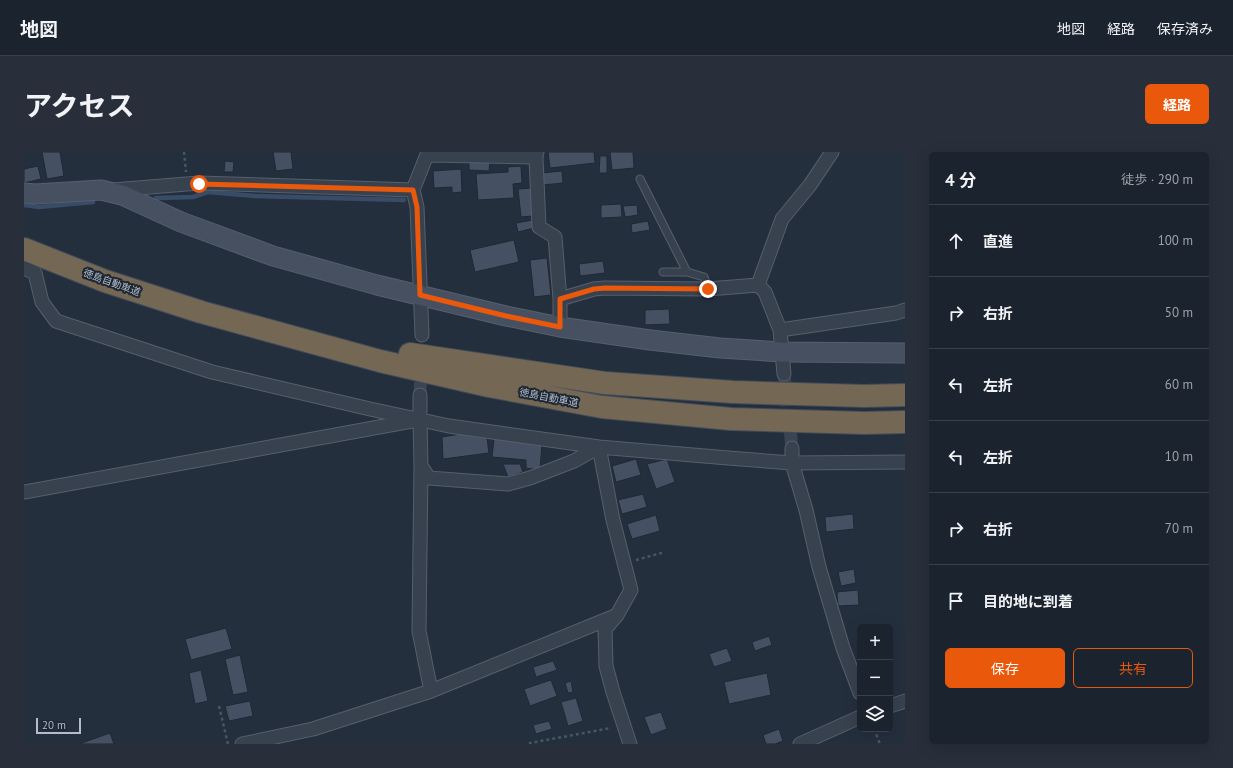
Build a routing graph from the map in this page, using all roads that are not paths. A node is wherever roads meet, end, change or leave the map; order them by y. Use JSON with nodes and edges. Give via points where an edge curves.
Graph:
{"nodes":[{"id":1,"x":832,"y":152,"type":"edge"},
{"id":2,"x":428,"y":154,"type":"edge"},
{"id":3,"x":536,"y":154,"type":"edge"},
{"id":4,"x":640,"y":179,"type":"dead end"},
{"id":5,"x":102,"y":190,"type":"junction"},
{"id":6,"x":413,"y":190,"type":"junction"},
{"id":7,"x":24,"y":193,"type":"edge"},
{"id":8,"x":24,"y":249,"type":"edge"},
{"id":9,"x":24,"y":268,"type":"edge"},
{"id":10,"x":663,"y":272,"type":"dead end"},
{"id":11,"x":687,"y":272,"type":"junction"},
{"id":12,"x":758,"y":285,"type":"junction"},
{"id":13,"x":708,"y":289,"type":"junction"},
{"id":14,"x":420,"y":295,"type":"junction"},
{"id":15,"x":560,"y":299,"type":"junction"},
{"id":16,"x":905,"y":310,"type":"edge"},
{"id":17,"x":201,"y":312,"type":"junction"},
{"id":18,"x":560,"y":327,"type":"junction"},
{"id":19,"x":780,"y":330,"type":"junction"},
{"id":20,"x":422,"y":335,"type":"tunnel mouth"},
{"id":21,"x":782,"y":352,"type":"junction"},
{"id":22,"x":905,"y":353,"type":"edge"},
{"id":23,"x":784,"y":374,"type":"tunnel mouth"},
{"id":24,"x":420,"y":395,"type":"tunnel mouth"},
{"id":25,"x":905,"y":395,"type":"edge"},
{"id":26,"x":420,"y":420,"type":"junction"},
{"id":27,"x":905,"y":422,"type":"edge"},
{"id":28,"x":599,"y":447,"type":"junction"},
{"id":29,"x":792,"y":448,"type":"tunnel mouth"},
{"id":30,"x":905,"y":462,"type":"edge"},
{"id":31,"x":792,"y":463,"type":"junction"},
{"id":32,"x":421,"y":466,"type":"junction"},
{"id":33,"x":24,"y":492,"type":"edge"},
{"id":34,"x":617,"y":615,"type":"junction"},
{"id":35,"x":857,"y":685,"type":"edge"},
{"id":36,"x":431,"y":691,"type":"junction"},
{"id":37,"x":905,"y":701,"type":"edge"},
{"id":38,"x":893,"y":705,"type":"edge"},
{"id":39,"x":857,"y":718,"type":"edge"},
{"id":40,"x":242,"y":744,"type":"edge"},
{"id":41,"x":630,"y":744,"type":"edge"},
{"id":42,"x":800,"y":744,"type":"edge"}],
"edges":[{"from":1,"to":12,"type":"street","via":[[810,185],[782,219]]},
{"from":2,"to":3,"type":"street"},
{"from":2,"to":6,"type":"street"},
{"from":3,"to":15,"type":"street","via":[[539,227],[555,237]]},
{"from":4,"to":11,"type":"lane"},
{"from":5,"to":6,"type":"street","via":[[187,184]]},
{"from":5,"to":7,"type":"street"},
{"from":5,"to":14,"type":"street","via":[[122,195],[181,222],[273,256]]},
{"from":6,"to":14,"type":"street","via":[[417,207]]},
{"from":8,"to":17,"type":"highway","name":"徳島自動車道","via":[[105,281]]},
{"from":9,"to":26,"type":"street","via":[[35,273],[42,302],[56,321],[212,372]]},
{"from":10,"to":11,"type":"lane"},
{"from":11,"to":13,"type":"lane","via":[[704,277]]},
{"from":12,"to":13,"type":"street"},
{"from":12,"to":19,"type":"street","via":[[765,292]]},
{"from":13,"to":15,"type":"street","via":[[605,288]]},
{"from":14,"to":18,"type":"street"},
{"from":14,"to":20,"type":"street"},
{"from":15,"to":18,"type":"street"},
{"from":16,"to":19,"type":"street"},
{"from":17,"to":25,"type":"highway","name":"徳島自動車道","via":[[382,350],[605,383],[733,392]]},
{"from":17,"to":27,"type":"highway","name":"徳島自動車道","via":[[380,361],[489,386],[602,407],[731,419]]},
{"from":18,"to":21,"type":"street","via":[[720,348]]},
{"from":19,"to":21,"type":"street"},
{"from":21,"to":22,"type":"street"},
{"from":21,"to":23,"type":"street"},
{"from":24,"to":26,"type":"street"},
{"from":26,"to":28,"type":"street"},
{"from":26,"to":32,"type":"street"},
{"from":26,"to":33,"type":"street"},
{"from":28,"to":31,"type":"street"},
{"from":28,"to":32,"type":"street","via":[[574,461],[508,484],[429,478]]},
{"from":28,"to":34,"type":"street","via":[[612,520],[631,590]]},
{"from":29,"to":31,"type":"street"},
{"from":30,"to":31,"type":"street"},
{"from":31,"to":35,"type":"street","via":[[819,567]]},
{"from":32,"to":36,"type":"street","via":[[419,631]]},
{"from":34,"to":36,"type":"street"},
{"from":34,"to":41,"type":"street","via":[[605,629],[606,666]]},
{"from":36,"to":40,"type":"street","via":[[313,728]]},
{"from":37,"to":38,"type":"street"},
{"from":39,"to":42,"type":"street"}]}
